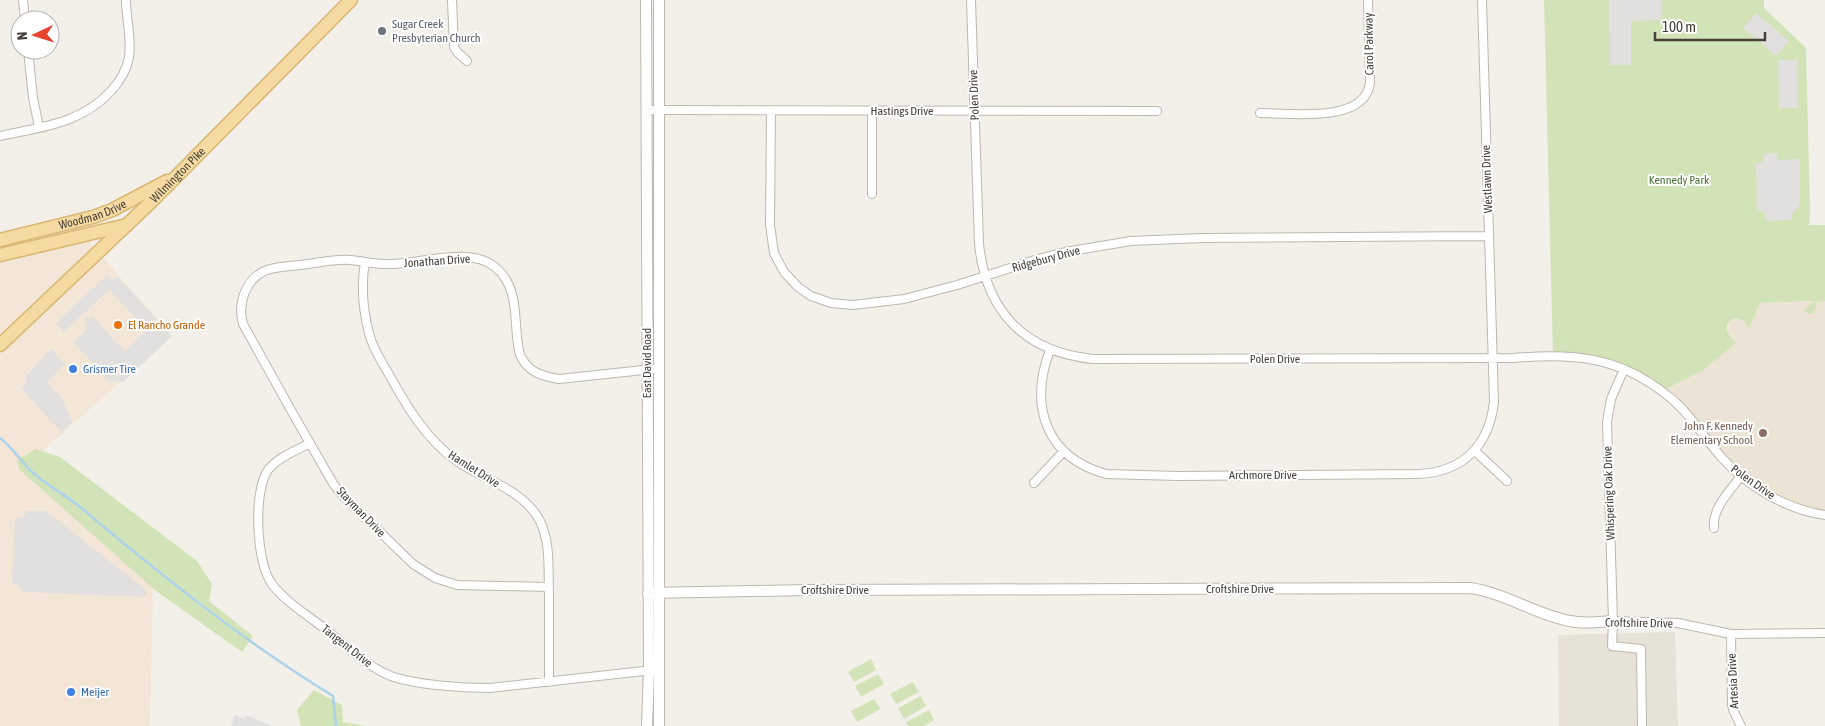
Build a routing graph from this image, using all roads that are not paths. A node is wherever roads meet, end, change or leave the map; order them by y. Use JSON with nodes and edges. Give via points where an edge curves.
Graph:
{"nodes":[{"id":1,"x":126,"y":0,"type":"edge"},
{"id":2,"x":351,"y":0,"type":"edge"},
{"id":3,"x":452,"y":0,"type":"edge"},
{"id":4,"x":646,"y":0,"type":"edge"},
{"id":5,"x":659,"y":0,"type":"edge"},
{"id":6,"x":971,"y":0,"type":"edge"},
{"id":7,"x":1368,"y":0,"type":"edge"},
{"id":8,"x":1482,"y":0,"type":"edge"},
{"id":9,"x":29,"y":60,"type":"edge"},
{"id":10,"x":467,"y":61,"type":"dead end"},
{"id":11,"x":646,"y":110,"type":"junction"},
{"id":12,"x":659,"y":110,"type":"junction"},
{"id":13,"x":771,"y":110,"type":"junction"},
{"id":14,"x":872,"y":110,"type":"junction"},
{"id":15,"x":975,"y":111,"type":"junction"},
{"id":16,"x":1157,"y":111,"type":"dead end"},
{"id":17,"x":1260,"y":113,"type":"dead end"},
{"id":18,"x":39,"y":127,"type":"junction"},
{"id":19,"x":0,"y":136,"type":"edge"},
{"id":20,"x":180,"y":174,"type":"junction"},
{"id":21,"x":872,"y":194,"type":"dead end"},
{"id":22,"x":92,"y":217,"type":"junction"},
{"id":23,"x":127,"y":225,"type":"junction"},
{"id":24,"x":95,"y":232,"type":"junction"},
{"id":25,"x":1489,"y":236,"type":"junction"},
{"id":26,"x":0,"y":241,"type":"edge"},
{"id":27,"x":1,"y":255,"type":"edge"},
{"id":28,"x":364,"y":262,"type":"junction"},
{"id":29,"x":984,"y":276,"type":"junction"},
{"id":30,"x":241,"y":303,"type":"joint"},
{"id":31,"x":0,"y":345,"type":"edge"},
{"id":32,"x":1050,"y":350,"type":"junction"},
{"id":33,"x":1493,"y":358,"type":"junction"},
{"id":34,"x":660,"y":369,"type":"junction"},
{"id":35,"x":1624,"y":369,"type":"junction"},
{"id":36,"x":647,"y":370,"type":"junction"},
{"id":37,"x":310,"y":444,"type":"junction"},
{"id":38,"x":1064,"y":451,"type":"junction"},
{"id":39,"x":1475,"y":451,"type":"junction"},
{"id":40,"x":1741,"y":476,"type":"junction"},
{"id":41,"x":1507,"y":481,"type":"dead end"},
{"id":42,"x":1034,"y":483,"type":"dead end"},
{"id":43,"x":1825,"y":515,"type":"edge"},
{"id":44,"x":1714,"y":528,"type":"dead end"},
{"id":45,"x":549,"y":587,"type":"junction"},
{"id":46,"x":660,"y":592,"type":"junction"},
{"id":47,"x":648,"y":593,"type":"junction"},
{"id":48,"x":1614,"y":621,"type":"junction"},
{"id":49,"x":1825,"y":633,"type":"edge"},
{"id":50,"x":1731,"y":634,"type":"junction"},
{"id":51,"x":660,"y":669,"type":"junction"},
{"id":52,"x":648,"y":670,"type":"junction"},
{"id":53,"x":549,"y":682,"type":"junction"},
{"id":54,"x":647,"y":726,"type":"edge"},
{"id":55,"x":659,"y":726,"type":"edge"},
{"id":56,"x":1642,"y":726,"type":"edge"},
{"id":57,"x":1741,"y":726,"type":"edge"}],
"edges":[{"from":1,"to":18,"type":"street","via":[[129,58],[119,81],[107,96],[83,114],[65,122]]},
{"from":2,"to":20,"type":"main road","name":"Wilmington Pike"},
{"from":3,"to":10,"type":"street","via":[[454,47]]},
{"from":4,"to":11,"type":"street","name":"East David Road"},
{"from":5,"to":12,"type":"street","name":"East David Road"},
{"from":6,"to":15,"type":"street","name":"Polen Drive"},
{"from":7,"to":17,"type":"street","name":"Carol Parkway","via":[[1370,83],[1364,98],[1352,108],[1336,113]]},
{"from":8,"to":25,"type":"street","name":"Westlawn Drive"},
{"from":9,"to":18,"type":"street"},
{"from":11,"to":12,"type":"street","name":"Hastings Drive"},
{"from":11,"to":36,"type":"street","name":"East David Road"},
{"from":12,"to":13,"type":"street","name":"Hastings Drive"},
{"from":12,"to":34,"type":"street","name":"East David Road"},
{"from":13,"to":14,"type":"street","name":"Hastings Drive"},
{"from":13,"to":29,"type":"street","name":"Ridgebury Drive","via":[[772,245],[784,272],[798,287],[821,301],[853,305],[904,299]]},
{"from":14,"to":15,"type":"street","name":"Hastings Drive"},
{"from":14,"to":21,"type":"street"},
{"from":15,"to":16,"type":"street","name":"Hastings Drive"},
{"from":15,"to":29,"type":"street","name":"Polen Drive","via":[[979,244]]},
{"from":18,"to":19,"type":"street"},
{"from":20,"to":22,"type":"main road","name":"Woodman Drive"},
{"from":20,"to":23,"type":"main road","name":"Wilmington Pike"},
{"from":22,"to":24,"type":"main road"},
{"from":22,"to":26,"type":"main road","name":"Woodman Drive"},
{"from":23,"to":24,"type":"main road","name":"Woodman Drive"},
{"from":23,"to":31,"type":"main road","name":"Wilmington Pike"},
{"from":24,"to":27,"type":"main road","name":"Woodman Drive"},
{"from":25,"to":29,"type":"street","name":"Ridgebury Drive","via":[[1131,241],[1064,252]]},
{"from":25,"to":33,"type":"street","name":"Westlawn Drive"},
{"from":26,"to":27,"type":"main road"},
{"from":28,"to":30,"type":"street","name":"Jonathan Drive","via":[[340,260],[268,270],[253,280]]},
{"from":28,"to":36,"type":"street","name":"Jonathan Drive","via":[[392,264],[480,259],[494,266],[508,282],[514,302],[520,355],[531,370],[559,379]]},
{"from":28,"to":45,"type":"street","name":"Hamlet Drive","via":[[368,332],[407,408],[432,439],[456,461],[516,495],[534,512],[547,542]]},
{"from":29,"to":32,"type":"street","name":"Polen Drive","via":[[1004,313],[1028,337]]},
{"from":30,"to":37,"type":"street","name":"Stayman Drive","via":[[243,324]]},
{"from":32,"to":33,"type":"street","name":"Polen Drive","via":[[1093,359]]},
{"from":32,"to":38,"type":"street","name":"Archmore Drive","via":[[1041,378],[1041,402],[1051,434]]},
{"from":33,"to":35,"type":"street","name":"Polen Drive","via":[[1574,356]]},
{"from":33,"to":39,"type":"street","name":"Archmore Drive","via":[[1493,412],[1486,434]]},
{"from":34,"to":36,"type":"street","name":"Jonathan Drive"},
{"from":34,"to":46,"type":"street","name":"East David Road"},
{"from":35,"to":40,"type":"street","name":"Polen Drive","via":[[1673,400],[1723,460]]},
{"from":35,"to":48,"type":"street","name":"Whispering Oak Drive","via":[[1611,399],[1607,422]]},
{"from":36,"to":47,"type":"street","name":"East David Road"},
{"from":37,"to":45,"type":"street","name":"Stayman Drive","via":[[328,476],[347,500],[421,570],[434,578],[457,585]]},
{"from":37,"to":53,"type":"street","name":"Tangent Drive","via":[[275,463],[260,488],[262,564],[268,578],[282,595],[362,659],[391,676],[472,688]]},
{"from":38,"to":39,"type":"street","name":"Archmore Drive","via":[[1080,463],[1106,474],[1178,476],[1427,474],[1449,468]]},
{"from":38,"to":42,"type":"street"},
{"from":39,"to":41,"type":"street"},
{"from":40,"to":43,"type":"street","name":"Polen Drive","via":[[1782,502]]},
{"from":40,"to":44,"type":"street","via":[[1716,510]]},
{"from":45,"to":53,"type":"street","name":"Hamlet Drive"},
{"from":46,"to":47,"type":"street","name":"Croftshire Drive"},
{"from":46,"to":48,"type":"street","name":"Croftshire Drive","via":[[1470,588],[1493,592],[1571,621]]},
{"from":46,"to":51,"type":"street","name":"East David Road"},
{"from":47,"to":52,"type":"street","name":"East David Road"},
{"from":48,"to":50,"type":"street","name":"Croftshire Drive","via":[[1678,623]]},
{"from":48,"to":56,"type":"street","name":"Whispering Oak Drive","via":[[1612,646],[1641,649]]},
{"from":49,"to":50,"type":"street","name":"Croftshire Drive"},
{"from":50,"to":57,"type":"street","name":"Artesia Drive","via":[[1732,705]]},
{"from":51,"to":52,"type":"street","name":"Tangent Drive"},
{"from":51,"to":55,"type":"street","name":"East David Road"},
{"from":52,"to":53,"type":"street","name":"Tangent Drive"},
{"from":52,"to":54,"type":"street","name":"East David Road"}]}
